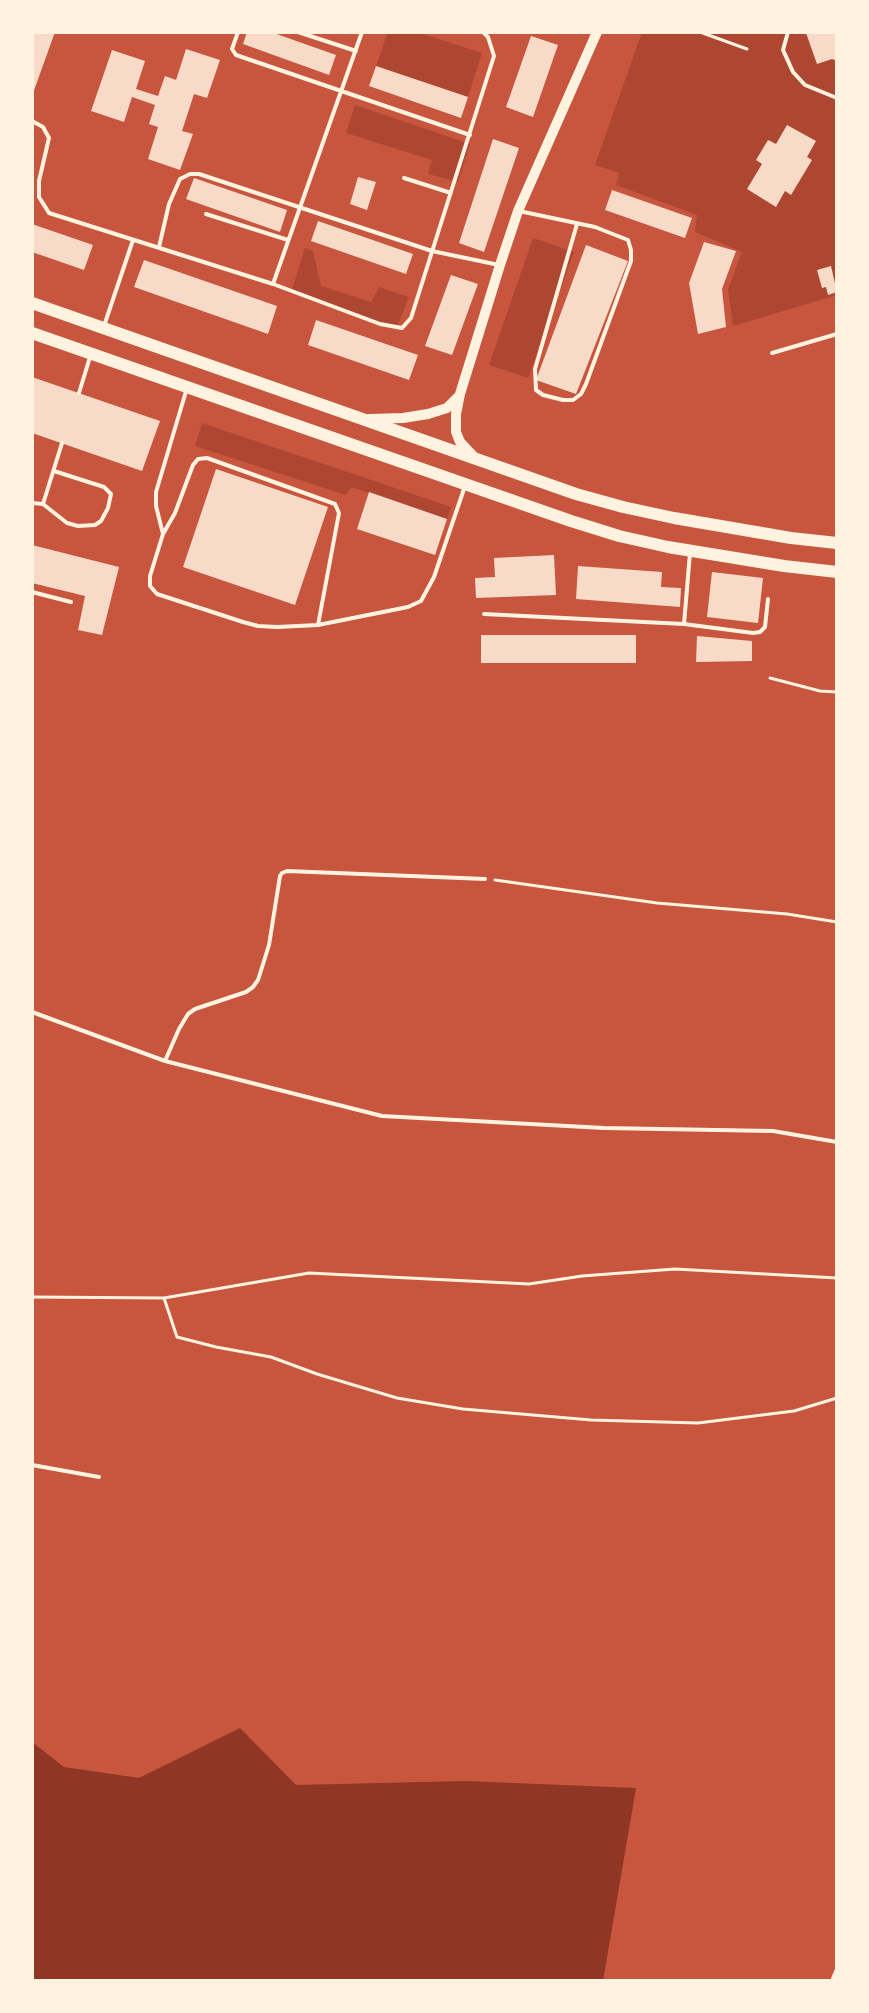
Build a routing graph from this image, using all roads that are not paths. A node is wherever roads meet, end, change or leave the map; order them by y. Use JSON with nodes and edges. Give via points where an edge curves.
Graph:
{"nodes":[{"id":1,"x":238,"y":32,"type":"edge"},
{"id":2,"x":298,"y":32,"type":"edge"},
{"id":3,"x":362,"y":32,"type":"edge"},
{"id":4,"x":483,"y":32,"type":"edge"},
{"id":5,"x":597,"y":32,"type":"edge"},
{"id":6,"x":788,"y":32,"type":"edge"},
{"id":7,"x":356,"y":51,"type":"junction"},
{"id":8,"x":340,"y":90,"type":"junction"},
{"id":9,"x":837,"y":98,"type":"edge"},
{"id":10,"x":32,"y":121,"type":"edge"},
{"id":11,"x":470,"y":135,"type":"junction"},
{"id":12,"x":404,"y":178,"type":"dead end"},
{"id":13,"x":451,"y":193,"type":"junction"},
{"id":14,"x":302,"y":207,"type":"junction"},
{"id":15,"x":518,"y":211,"type":"junction"},
{"id":16,"x":206,"y":214,"type":"dead end"},
{"id":17,"x":577,"y":224,"type":"junction"},
{"id":18,"x":133,"y":240,"type":"junction"},
{"id":19,"x":289,"y":240,"type":"junction"},
{"id":20,"x":159,"y":247,"type":"junction"},
{"id":21,"x":432,"y":251,"type":"junction"},
{"id":22,"x":500,"y":265,"type":"junction"},
{"id":23,"x":273,"y":284,"type":"junction"},
{"id":24,"x":32,"y":303,"type":"edge"},
{"id":25,"x":103,"y":328,"type":"junction"},
{"id":26,"x":32,"y":333,"type":"edge"},
{"id":27,"x":837,"y":334,"type":"edge"},
{"id":28,"x":772,"y":353,"type":"dead end"},
{"id":29,"x":91,"y":354,"type":"junction"},
{"id":30,"x":188,"y":387,"type":"junction"},
{"id":31,"x":79,"y":393,"type":"dead end"},
{"id":32,"x":460,"y":394,"type":"junction"},
{"id":33,"x":362,"y":419,"type":"junction"},
{"id":34,"x":62,"y":443,"type":"dead end"},
{"id":35,"x":476,"y":458,"type":"junction"},
{"id":36,"x":54,"y":471,"type":"junction"},
{"id":37,"x":466,"y":484,"type":"junction"},
{"id":38,"x":32,"y":503,"type":"edge"},
{"id":39,"x":43,"y":504,"type":"junction"},
{"id":40,"x":163,"y":534,"type":"junction"},
{"id":41,"x":837,"y":543,"type":"edge"},
{"id":42,"x":690,"y":551,"type":"junction"},
{"id":43,"x":837,"y":572,"type":"edge"},
{"id":44,"x":32,"y":592,"type":"edge"},
{"id":45,"x":768,"y":599,"type":"dead end"},
{"id":46,"x":71,"y":602,"type":"dead end"},
{"id":47,"x":484,"y":614,"type":"dead end"},
{"id":48,"x":684,"y":624,"type":"junction"},
{"id":49,"x":318,"y":625,"type":"junction"},
{"id":50,"x":485,"y":879,"type":"road end"},
{"id":51,"x":32,"y":1012,"type":"edge"},
{"id":52,"x":165,"y":1061,"type":"junction"},
{"id":53,"x":837,"y":1142,"type":"edge"},
{"id":54,"x":32,"y":1465,"type":"edge"},
{"id":55,"x":99,"y":1477,"type":"dead end"},
{"id":56,"x":837,"y":1969,"type":"edge"},
{"id":57,"x":832,"y":1981,"type":"edge"}],
"edges":[{"from":1,"to":8,"type":"lane","via":[[232,49],[236,55]]},
{"from":2,"to":7,"type":"lane"},
{"from":3,"to":7,"type":"lane"},
{"from":4,"to":11,"type":"lane","via":[[494,56]]},
{"from":5,"to":15,"type":"street"},
{"from":6,"to":9,"type":"lane","via":[[783,50],[793,72],[805,85]]},
{"from":7,"to":8,"type":"lane"},
{"from":8,"to":11,"type":"lane"},
{"from":8,"to":14,"type":"lane"},
{"from":10,"to":18,"type":"lane","via":[[49,138],[39,181],[39,197],[49,213]]},
{"from":11,"to":13,"type":"lane"},
{"from":12,"to":13,"type":"lane"},
{"from":13,"to":21,"type":"lane"},
{"from":14,"to":19,"type":"lane"},
{"from":14,"to":20,"type":"lane","via":[[190,174],[180,179],[169,204]]},
{"from":14,"to":21,"type":"lane"},
{"from":15,"to":17,"type":"lane"},
{"from":15,"to":22,"type":"street"},
{"from":16,"to":19,"type":"lane"},
{"from":17,"to":17,"type":"lane","via":[[628,240],[631,261],[586,384],[573,400],[563,400],[536,390],[535,369]]},
{"from":18,"to":20,"type":"lane"},
{"from":18,"to":25,"type":"lane"},
{"from":19,"to":23,"type":"lane"},
{"from":20,"to":23,"type":"lane"},
{"from":21,"to":22,"type":"lane"},
{"from":21,"to":23,"type":"lane","via":[[411,318],[402,328]]},
{"from":22,"to":32,"type":"street"},
{"from":24,"to":25,"type":"main road"},
{"from":25,"to":33,"type":"main road"},
{"from":26,"to":29,"type":"main road"},
{"from":27,"to":28,"type":"lane"},
{"from":29,"to":30,"type":"main road"},
{"from":29,"to":31,"type":"lane"},
{"from":30,"to":37,"type":"main road"},
{"from":30,"to":40,"type":"lane","via":[[156,492]]},
{"from":32,"to":33,"type":"street","via":[[447,408],[428,414]]},
{"from":32,"to":35,"type":"street","via":[[456,432]]},
{"from":33,"to":35,"type":"main road"},
{"from":34,"to":36,"type":"lane"},
{"from":35,"to":41,"type":"main road","via":[[623,507]]},
{"from":36,"to":39,"type":"lane"},
{"from":36,"to":39,"type":"lane","via":[[104,487],[111,494],[108,508],[95,525],[78,526]]},
{"from":37,"to":42,"type":"main road","via":[[619,536]]},
{"from":37,"to":49,"type":"lane","via":[[421,601]]},
{"from":38,"to":39,"type":"lane"},
{"from":40,"to":49,"type":"lane","via":[[150,576],[157,594],[258,626]]},
{"from":40,"to":49,"type":"lane","via":[[198,459],[335,504],[339,513]]},
{"from":42,"to":43,"type":"main road"},
{"from":42,"to":48,"type":"lane"},
{"from":44,"to":46,"type":"lane"},
{"from":45,"to":48,"type":"lane","via":[[760,632]]},
{"from":47,"to":48,"type":"lane"},
{"from":50,"to":52,"type":"lane","via":[[284,871],[256,984],[188,1014]]},
{"from":51,"to":52,"type":"lane"},
{"from":52,"to":53,"type":"lane","via":[[382,1116],[773,1131]]},
{"from":54,"to":55,"type":"lane"},
{"from":56,"to":57,"type":"lane"}]}
